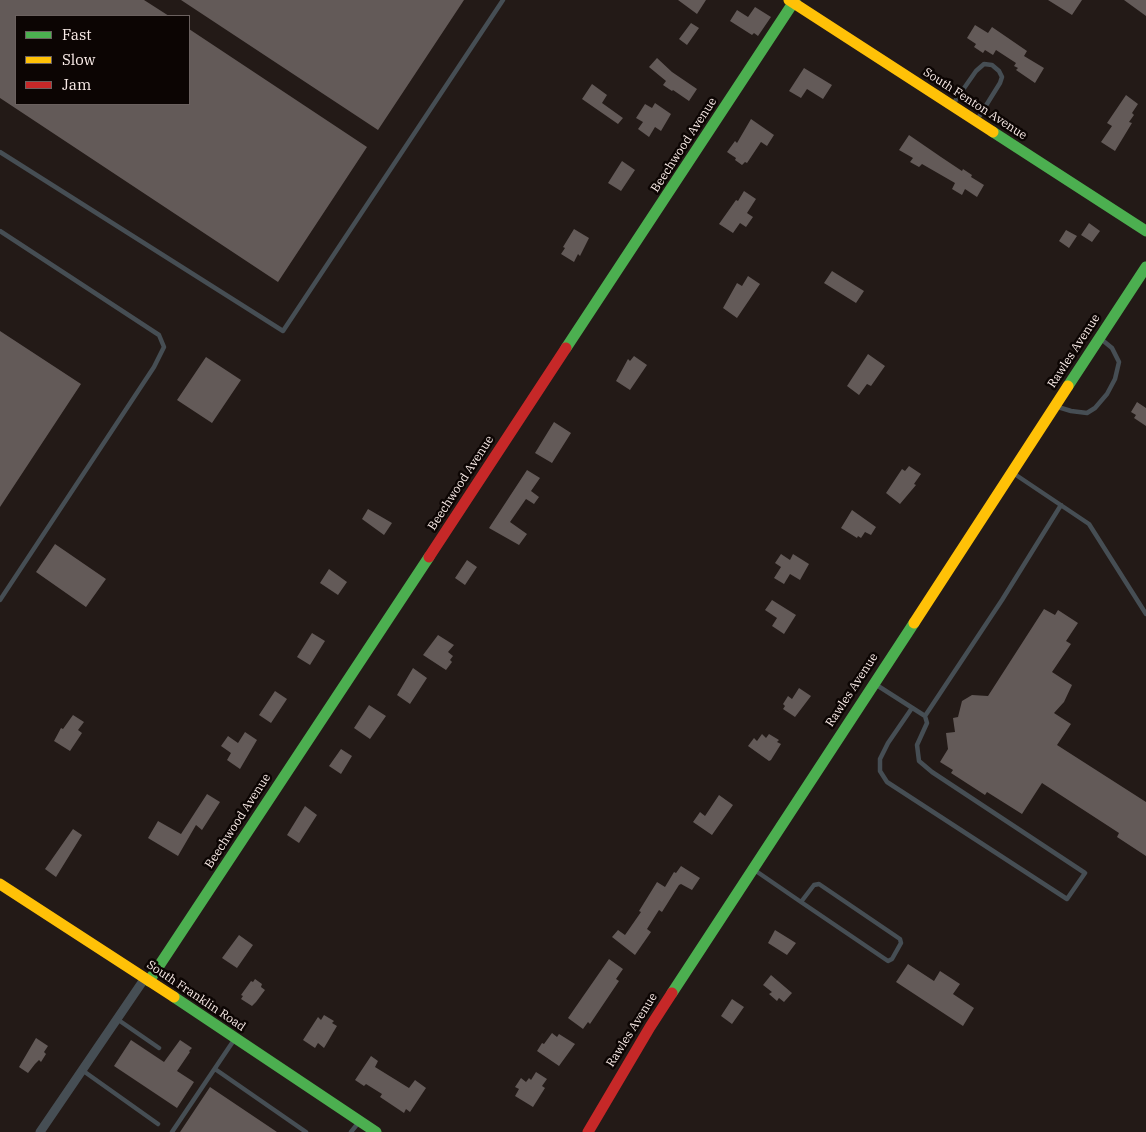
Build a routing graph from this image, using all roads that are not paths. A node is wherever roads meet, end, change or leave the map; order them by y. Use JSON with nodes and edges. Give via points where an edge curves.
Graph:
{"nodes":[{"id":1,"x":503,"y":0,"type":"edge"},
{"id":2,"x":792,"y":1,"type":"edge"},
{"id":3,"x":952,"y":106,"type":"junction"},
{"id":4,"x":976,"y":121,"type":"junction"},
{"id":5,"x":0,"y":152,"type":"edge"},
{"id":6,"x":0,"y":231,"type":"edge"},
{"id":7,"x":1146,"y":231,"type":"edge"},
{"id":8,"x":1146,"y":267,"type":"edge"},
{"id":9,"x":1100,"y":338,"type":"junction"},
{"id":10,"x":1056,"y":406,"type":"junction"},
{"id":11,"x":1012,"y":472,"type":"junction"},
{"id":12,"x":1061,"y":505,"type":"junction"},
{"id":13,"x":0,"y":600,"type":"edge"},
{"id":14,"x":1146,"y":614,"type":"edge"},
{"id":15,"x":874,"y":683,"type":"junction"},
{"id":16,"x":912,"y":708,"type":"junction"},
{"id":17,"x":925,"y":716,"type":"junction"},
{"id":18,"x":752,"y":868,"type":"junction"},
{"id":19,"x":0,"y":884,"type":"edge"},
{"id":20,"x":801,"y":902,"type":"junction"},
{"id":21,"x":147,"y":979,"type":"junction"},
{"id":22,"x":117,"y":1019,"type":"junction"},
{"id":23,"x":235,"y":1038,"type":"junction"},
{"id":24,"x":159,"y":1048,"type":"dead end"},
{"id":25,"x":215,"y":1069,"type":"junction"},
{"id":26,"x":82,"y":1070,"type":"junction"},
{"id":27,"x":360,"y":1121,"type":"junction"},
{"id":28,"x":158,"y":1124,"type":"dead end"},
{"id":29,"x":40,"y":1132,"type":"edge"},
{"id":30,"x":172,"y":1132,"type":"edge"},
{"id":31,"x":306,"y":1132,"type":"edge"},
{"id":32,"x":352,"y":1132,"type":"edge"},
{"id":33,"x":376,"y":1132,"type":"edge"},
{"id":34,"x":588,"y":1132,"type":"edge"}],
"edges":[{"from":1,"to":5,"type":"lane","via":[[284,331]]},
{"from":2,"to":3,"type":"street","name":"South Fenton Avenue"},
{"from":2,"to":21,"type":"street","name":"Beechwood Avenue"},
{"from":3,"to":4,"type":"street","name":"South Fenton Avenue"},
{"from":3,"to":4,"type":"lane","via":[[976,70],[984,64],[992,66],[1002,77],[1000,84]]},
{"from":4,"to":7,"type":"street","name":"South Fenton Avenue"},
{"from":6,"to":13,"type":"lane","via":[[158,335],[164,347]]},
{"from":8,"to":9,"type":"street","name":"Rawles Avenue"},
{"from":9,"to":10,"type":"street","name":"Rawles Avenue"},
{"from":9,"to":10,"type":"lane","via":[[1112,348],[1119,362],[1107,394],[1087,412]]},
{"from":10,"to":11,"type":"street","name":"Rawles Avenue"},
{"from":11,"to":12,"type":"lane"},
{"from":11,"to":15,"type":"street","name":"Rawles Avenue"},
{"from":12,"to":14,"type":"lane","via":[[1089,524]]},
{"from":12,"to":17,"type":"lane"},
{"from":15,"to":16,"type":"lane"},
{"from":15,"to":18,"type":"street","name":"Rawles Avenue"},
{"from":16,"to":17,"type":"lane"},
{"from":16,"to":17,"type":"lane","via":[[880,759],[880,770],[887,782],[1067,899],[1085,872],[919,761],[917,745],[927,723]]},
{"from":18,"to":20,"type":"lane"},
{"from":18,"to":34,"type":"street","name":"Rawles Avenue","via":[[650,1026]]},
{"from":19,"to":21,"type":"street","name":"South Franklin Road"},
{"from":20,"to":20,"type":"lane","via":[[888,961],[901,943],[900,939],[819,884],[814,885]]},
{"from":21,"to":22,"type":"street","name":"Beechwood Avenue"},
{"from":21,"to":23,"type":"street","name":"South Franklin Road"},
{"from":22,"to":24,"type":"lane"},
{"from":22,"to":26,"type":"street","name":"Beechwood Avenue"},
{"from":23,"to":25,"type":"lane"},
{"from":23,"to":27,"type":"street","name":"South Franklin Road"},
{"from":25,"to":30,"type":"lane"},
{"from":25,"to":31,"type":"lane"},
{"from":26,"to":28,"type":"lane"},
{"from":26,"to":29,"type":"street","name":"Beechwood Avenue"},
{"from":27,"to":32,"type":"lane"},
{"from":27,"to":33,"type":"street","name":"South Franklin Road"}]}
